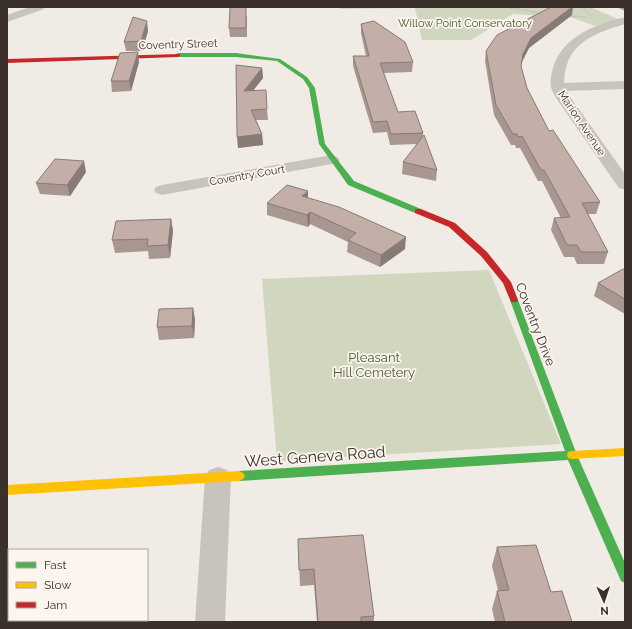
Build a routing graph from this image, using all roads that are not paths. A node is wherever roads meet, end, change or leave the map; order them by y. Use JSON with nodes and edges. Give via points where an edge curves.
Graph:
{"nodes":[{"id":1,"x":40,"y":7,"type":"edge"},
{"id":2,"x":7,"y":20,"type":"edge"},
{"id":3,"x":625,"y":20,"type":"edge"},
{"id":4,"x":278,"y":60,"type":"joint"},
{"id":5,"x":7,"y":61,"type":"edge"},
{"id":6,"x":625,"y":85,"type":"edge"},
{"id":7,"x":558,"y":86,"type":"junction"},
{"id":8,"x":332,"y":160,"type":"junction"},
{"id":9,"x":625,"y":185,"type":"edge"},
{"id":10,"x":162,"y":190,"type":"dead end"},
{"id":11,"x":625,"y":452,"type":"edge"},
{"id":12,"x":572,"y":455,"type":"junction"},
{"id":13,"x":218,"y":477,"type":"junction"},
{"id":14,"x":7,"y":490,"type":"edge"},
{"id":15,"x":625,"y":577,"type":"edge"},
{"id":16,"x":210,"y":622,"type":"edge"}],
"edges":[{"from":1,"to":2,"type":"street"},
{"from":3,"to":7,"type":"street","name":"Marion Avenue","via":[[586,34],[568,49],[558,68]]},
{"from":4,"to":5,"type":"street","name":"Coventry Street","via":[[214,54]]},
{"from":4,"to":8,"type":"street","name":"Coventry Drive","via":[[300,74],[312,88],[322,144]]},
{"from":6,"to":7,"type":"street"},
{"from":7,"to":9,"type":"street","name":"Marion Avenue","via":[[565,102]]},
{"from":8,"to":10,"type":"street","name":"Coventry Court"},
{"from":8,"to":12,"type":"street","name":"Coventry Drive","via":[[350,183],[452,225],[484,254],[507,282]]},
{"from":11,"to":12,"type":"street","name":"West Geneva Road"},
{"from":12,"to":13,"type":"street","name":"West Geneva Road"},
{"from":12,"to":15,"type":"street","name":"Coventry Drive"},
{"from":13,"to":14,"type":"street","name":"West Geneva Road"},
{"from":13,"to":16,"type":"street"}]}
